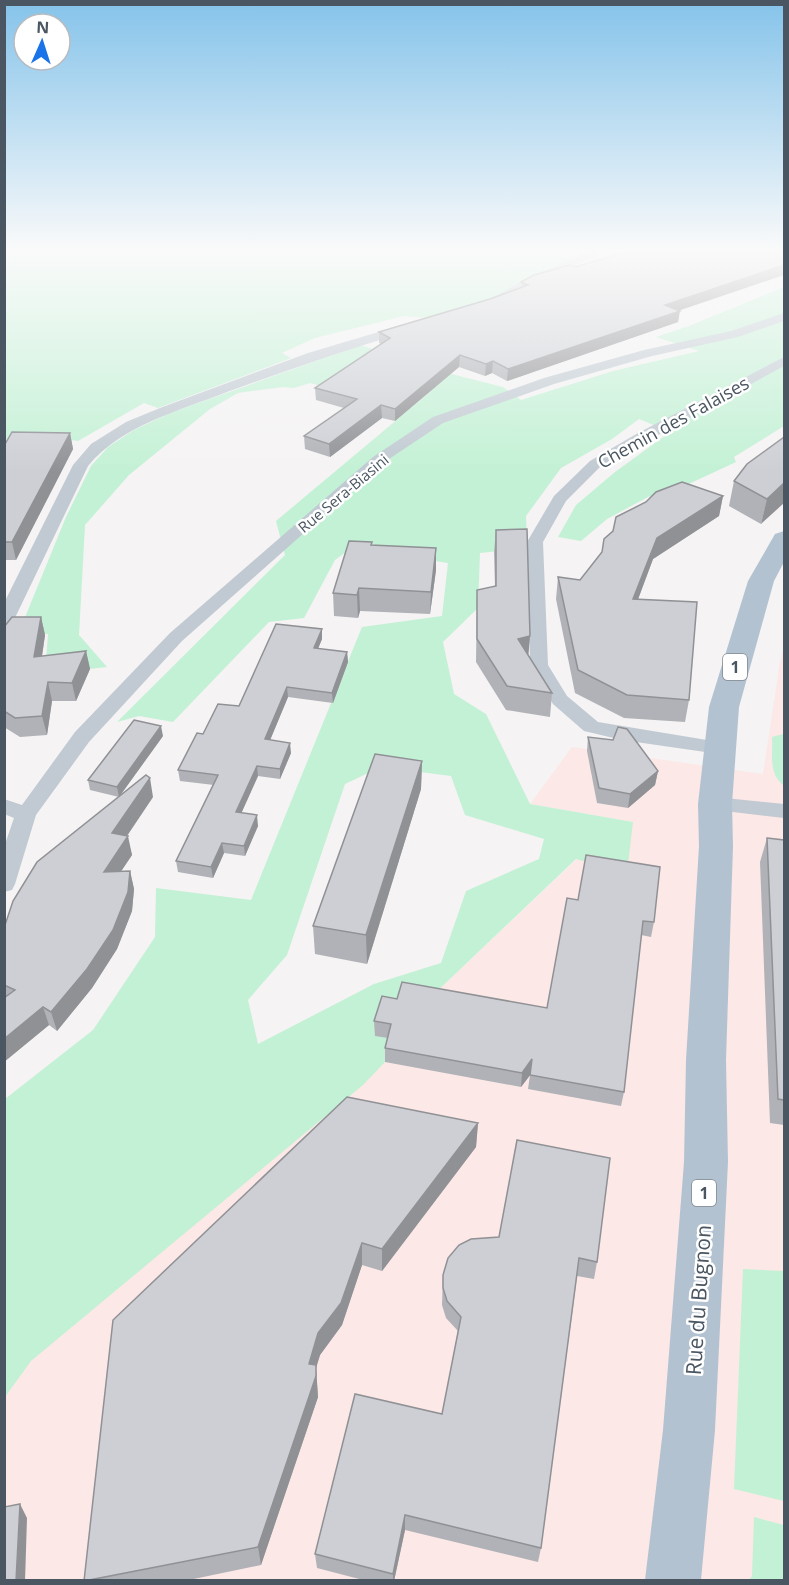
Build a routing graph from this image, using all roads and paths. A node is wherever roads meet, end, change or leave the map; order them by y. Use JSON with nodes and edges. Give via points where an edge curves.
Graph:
{"nodes":[{"id":1,"x":764,"y":324,"type":"edge"},
{"id":2,"x":416,"y":325,"type":"edge"},
{"id":3,"x":784,"y":361,"type":"edge"},
{"id":4,"x":784,"y":539,"type":"edge"},
{"id":5,"x":4,"y":622,"type":"edge"},
{"id":6,"x":719,"y":748,"type":"junction"},
{"id":7,"x":715,"y":804,"type":"junction"},
{"id":8,"x":4,"y":806,"type":"edge"},
{"id":9,"x":784,"y":811,"type":"edge"},
{"id":10,"x":26,"y":814,"type":"junction"},
{"id":11,"x":4,"y":884,"type":"edge"},
{"id":12,"x":673,"y":1581,"type":"edge"}],
"edges":[{"from":1,"to":10,"type":"street","name":"Rue Sera-Biasini","via":[[549,381],[438,420],[378,460],[176,638],[96,723]]},
{"from":2,"to":5,"type":"street","via":[[217,390],[131,425],[96,447],[81,465]]},
{"from":3,"to":6,"type":"street","name":"Chemin des Falaises","via":[[595,464],[560,499],[535,542],[540,665],[560,700],[591,727]]},
{"from":4,"to":6,"type":"main road","number":"1","via":[[761,580],[724,707]]},
{"from":6,"to":7,"type":"main road","number":"1"},
{"from":7,"to":9,"type":"street"},
{"from":7,"to":12,"type":"main road","name":"Rue du Bugnon","number":"1","via":[[706,1171],[690,1430]]},
{"from":8,"to":10,"type":"street"},
{"from":10,"to":11,"type":"street"}]}
